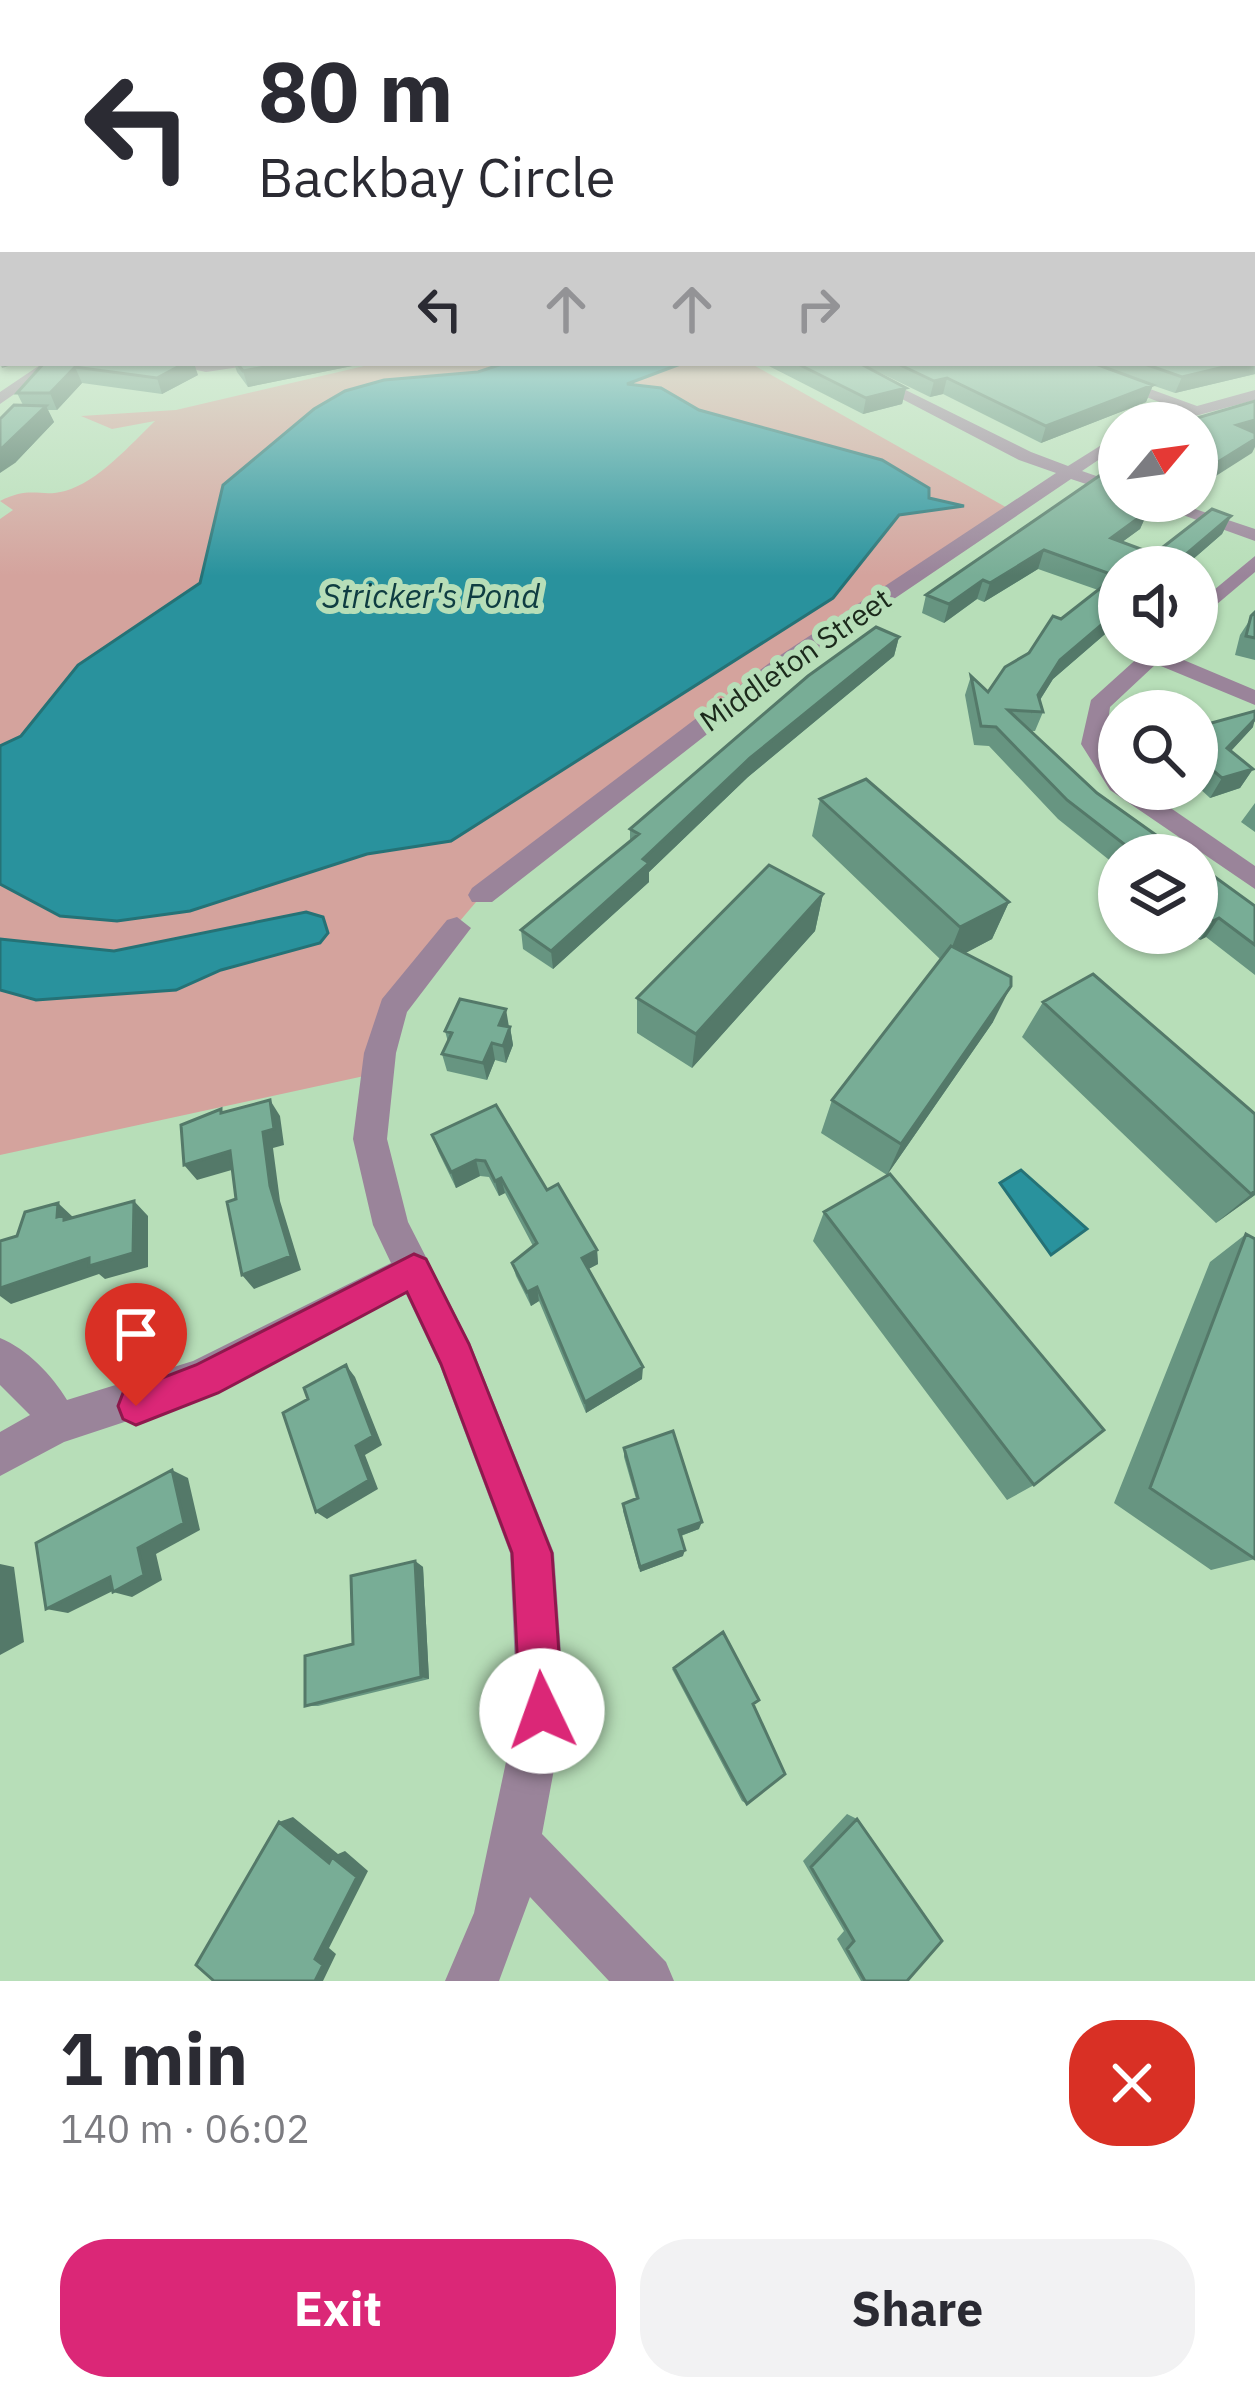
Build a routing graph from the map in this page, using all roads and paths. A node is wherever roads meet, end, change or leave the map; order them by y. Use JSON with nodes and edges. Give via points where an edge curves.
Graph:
{"nodes":[{"id":1,"x":900,"y":391,"type":"edge"},
{"id":2,"x":1143,"y":391,"type":"edge"},
{"id":3,"x":1255,"y":395,"type":"edge"},
{"id":4,"x":1172,"y":402,"type":"edge"},
{"id":5,"x":1218,"y":404,"type":"edge"},
{"id":6,"x":1098,"y":453,"type":"edge"},
{"id":7,"x":1068,"y":472,"type":"junction"},
{"id":8,"x":1098,"y":483,"type":"edge"},
{"id":9,"x":1216,"y":522,"type":"edge"},
{"id":10,"x":1255,"y":535,"type":"edge"},
{"id":11,"x":1255,"y":562,"type":"edge"},
{"id":12,"x":1218,"y":596,"type":"edge"},
{"id":13,"x":1142,"y":666,"type":"edge"},
{"id":14,"x":1191,"y":666,"type":"edge"},
{"id":15,"x":1115,"y":690,"type":"edge"},
{"id":16,"x":1255,"y":698,"type":"edge"},
{"id":17,"x":1098,"y":711,"type":"edge"},
{"id":18,"x":1098,"y":756,"type":"edge"},
{"id":19,"x":1157,"y":810,"type":"edge"},
{"id":20,"x":1255,"y":879,"type":"edge"},
{"id":21,"x":414,"y":1270,"type":"junction"},
{"id":22,"x":0,"y":1358,"type":"edge"},
{"id":23,"x":57,"y":1423,"type":"junction"},
{"id":24,"x":0,"y":1455,"type":"edge"},
{"id":25,"x":514,"y":1844,"type":"junction"},
{"id":26,"x":472,"y":1981,"type":"edge"},
{"id":27,"x":647,"y":1981,"type":"edge"}],
"edges":[{"from":1,"to":7,"type":"street"},
{"from":2,"to":4,"type":"street"},
{"from":3,"to":5,"type":"street"},
{"from":6,"to":7,"type":"street","name":"Middleton Street"},
{"from":7,"to":8,"type":"street"},
{"from":7,"to":21,"type":"street","name":"Middleton Street","via":[[784,663],[469,911],[393,1008],[378,1072],[370,1139],[391,1225]]},
{"from":9,"to":10,"type":"street"},
{"from":11,"to":12,"type":"street"},
{"from":13,"to":15,"type":"street"},
{"from":14,"to":16,"type":"street"},
{"from":17,"to":18,"type":"street"},
{"from":19,"to":20,"type":"street"},
{"from":21,"to":23,"type":"street","via":[[206,1380]]},
{"from":21,"to":25,"type":"street","name":"Middleton Street","via":[[532,1553],[542,1711]]},
{"from":22,"to":23,"type":"street","via":[[43,1397]]},
{"from":23,"to":24,"type":"street"},
{"from":25,"to":26,"type":"street","name":"Middleton Street","via":[[500,1914]]},
{"from":25,"to":27,"type":"street"}]}
